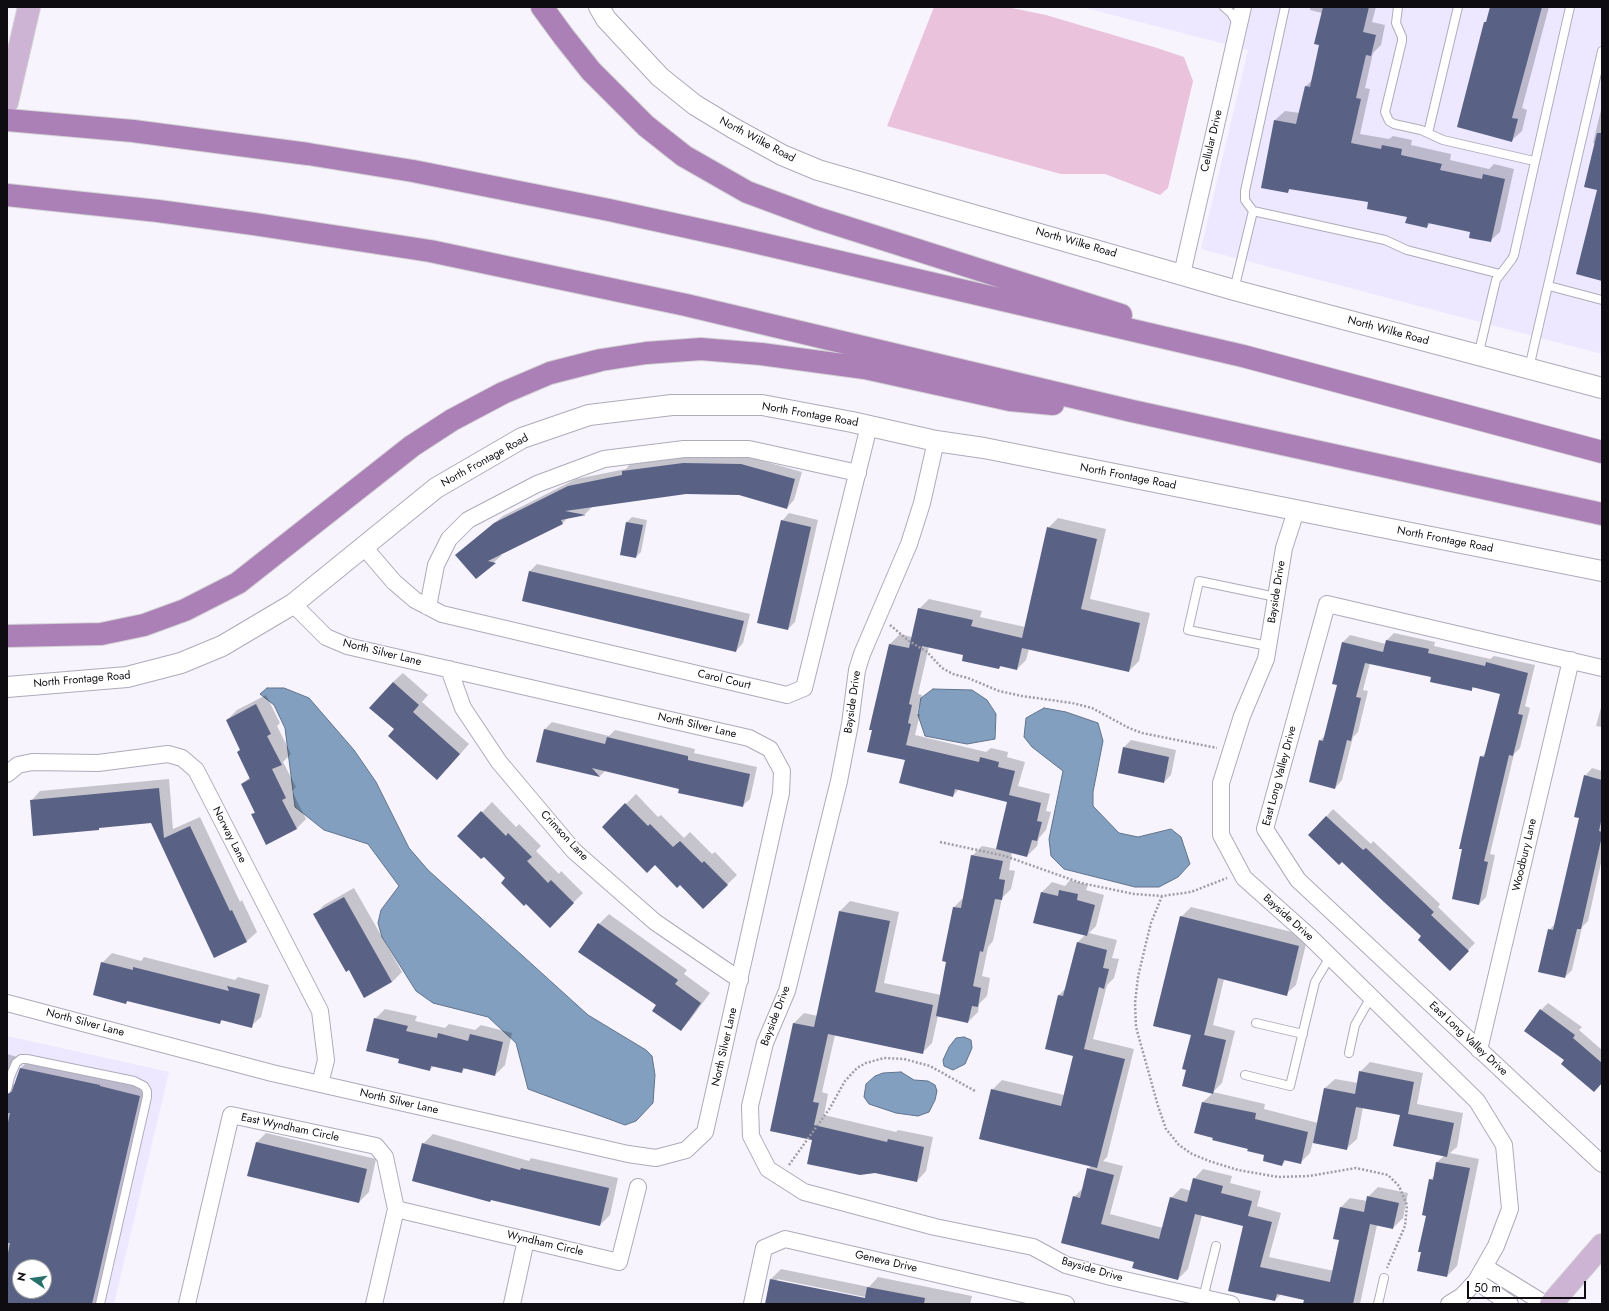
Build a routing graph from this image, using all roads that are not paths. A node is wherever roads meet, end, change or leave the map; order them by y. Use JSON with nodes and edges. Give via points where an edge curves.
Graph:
{"nodes":[{"id":1,"x":29,"y":7,"type":"edge"},
{"id":2,"x":542,"y":7,"type":"edge"},
{"id":3,"x":599,"y":7,"type":"edge"},
{"id":4,"x":1224,"y":7,"type":"edge"},
{"id":5,"x":1243,"y":7,"type":"edge"},
{"id":6,"x":1285,"y":7,"type":"edge"},
{"id":7,"x":1398,"y":7,"type":"edge"},
{"id":8,"x":1458,"y":7,"type":"edge"},
{"id":9,"x":1570,"y":7,"type":"edge"},
{"id":10,"x":1239,"y":26,"type":"junction"},
{"id":11,"x":1602,"y":51,"type":"edge"},
{"id":12,"x":7,"y":102,"type":"edge"},
{"id":13,"x":7,"y":120,"type":"edge"},
{"id":14,"x":1428,"y":133,"type":"junction"},
{"id":15,"x":1534,"y":161,"type":"junction"},
{"id":16,"x":7,"y":196,"type":"edge"},
{"id":17,"x":1253,"y":211,"type":"junction"},
{"id":18,"x":1182,"y":274,"type":"junction"},
{"id":19,"x":1500,"y":274,"type":"junction"},
{"id":20,"x":1549,"y":286,"type":"junction"},
{"id":21,"x":1234,"y":290,"type":"junction"},
{"id":22,"x":1602,"y":300,"type":"edge"},
{"id":23,"x":1243,"y":356,"type":"junction"},
{"id":24,"x":1478,"y":356,"type":"junction"},
{"id":25,"x":1529,"y":369,"type":"junction"},
{"id":26,"x":1602,"y":388,"type":"edge"},
{"id":27,"x":1132,"y":411,"type":"junction"},
{"id":28,"x":870,"y":426,"type":"junction"},
{"id":29,"x":936,"y":441,"type":"junction"},
{"id":30,"x":1602,"y":452,"type":"edge"},
{"id":31,"x":858,"y":473,"type":"junction"},
{"id":32,"x":1296,"y":511,"type":"junction"},
{"id":33,"x":1602,"y":514,"type":"edge"},
{"id":34,"x":364,"y":547,"type":"junction"},
{"id":35,"x":1602,"y":571,"type":"edge"},
{"id":36,"x":1276,"y":597,"type":"junction"},
{"id":37,"x":293,"y":604,"type":"junction"},
{"id":38,"x":428,"y":607,"type":"junction"},
{"id":39,"x":7,"y":636,"type":"edge"},
{"id":40,"x":1268,"y":646,"type":"junction"},
{"id":41,"x":1571,"y":660,"type":"junction"},
{"id":42,"x":1602,"y":668,"type":"edge"},
{"id":43,"x":450,"y":669,"type":"junction"},
{"id":44,"x":7,"y":687,"type":"edge"},
{"id":45,"x":7,"y":774,"type":"edge"},
{"id":46,"x":1330,"y":956,"type":"junction"},
{"id":47,"x":740,"y":980,"type":"junction"},
{"id":48,"x":1371,"y":997,"type":"junction"},
{"id":49,"x":7,"y":1003,"type":"edge"},
{"id":50,"x":1256,"y":1023,"type":"dead end"},
{"id":51,"x":1303,"y":1034,"type":"junction"},
{"id":52,"x":1479,"y":1050,"type":"junction"},
{"id":53,"x":1349,"y":1053,"type":"dead end"},
{"id":54,"x":1245,"y":1075,"type":"dead end"},
{"id":55,"x":320,"y":1084,"type":"junction"},
{"id":56,"x":7,"y":1090,"type":"edge"},
{"id":57,"x":1602,"y":1164,"type":"edge"},
{"id":58,"x":638,"y":1187,"type":"dead end"},
{"id":59,"x":396,"y":1209,"type":"junction"},
{"id":60,"x":526,"y":1240,"type":"junction"},
{"id":61,"x":1602,"y":1245,"type":"edge"},
{"id":62,"x":1216,"y":1246,"type":"dead end"},
{"id":63,"x":1485,"y":1267,"type":"junction"},
{"id":64,"x":1384,"y":1278,"type":"road end"},
{"id":65,"x":1476,"y":1281,"type":"junction"},
{"id":66,"x":1203,"y":1298,"type":"junction"},
{"id":67,"x":100,"y":1304,"type":"edge"},
{"id":68,"x":187,"y":1304,"type":"edge"},
{"id":69,"x":374,"y":1304,"type":"edge"},
{"id":70,"x":512,"y":1304,"type":"edge"},
{"id":71,"x":752,"y":1304,"type":"edge"},
{"id":72,"x":1066,"y":1304,"type":"edge"},
{"id":73,"x":1230,"y":1304,"type":"edge"},
{"id":74,"x":1378,"y":1304,"type":"edge"},
{"id":75,"x":1449,"y":1304,"type":"edge"},
{"id":76,"x":1510,"y":1304,"type":"edge"},
{"id":77,"x":1545,"y":1304,"type":"edge"},
{"id":78,"x":1551,"y":1304,"type":"edge"}],
"edges":[{"from":1,"to":12,"type":"main road"},
{"from":2,"to":23,"type":"highway","via":[[591,71],[646,126],[684,156],[747,192],[817,218],[1066,296]]},
{"from":3,"to":18,"type":"street","name":"North Wilke Road","via":[[606,19],[660,77],[696,105],[782,155],[818,170]]},
{"from":4,"to":10,"type":"lane"},
{"from":5,"to":10,"type":"street","name":"Cellular Drive"},
{"from":6,"to":17,"type":"lane","via":[[1245,192],[1245,200]]},
{"from":7,"to":14,"type":"lane","via":[[1396,22],[1402,41],[1385,112],[1389,121],[1394,124]]},
{"from":8,"to":14,"type":"lane"},
{"from":9,"to":15,"type":"lane"},
{"from":10,"to":18,"type":"street","name":"Cellular Drive"},
{"from":11,"to":20,"type":"lane"},
{"from":13,"to":23,"type":"highway","via":[[126,130],[413,171],[733,237]]},
{"from":14,"to":15,"type":"lane","via":[[1442,140]]},
{"from":15,"to":19,"type":"lane","via":[[1514,255]]},
{"from":16,"to":27,"type":"highway","via":[[150,210],[430,251],[686,305]]},
{"from":17,"to":19,"type":"lane","via":[[1385,240],[1407,250]]},
{"from":17,"to":21,"type":"lane"},
{"from":18,"to":21,"type":"street","name":"North Wilke Road"},
{"from":19,"to":24,"type":"lane","via":[[1496,280]]},
{"from":20,"to":22,"type":"lane"},
{"from":20,"to":25,"type":"lane"},
{"from":21,"to":24,"type":"street","name":"North Wilke Road"},
{"from":23,"to":30,"type":"highway"},
{"from":24,"to":25,"type":"street","name":"North Wilke Road"},
{"from":25,"to":26,"type":"street","name":"North Wilke Road"},
{"from":27,"to":33,"type":"highway"},
{"from":27,"to":39,"type":"highway","via":[[1010,400],[865,368],[761,354],[701,349],[601,360],[550,373],[452,420],[412,446],[238,583],[185,610],[144,625],[100,634]]},
{"from":28,"to":29,"type":"street","name":"North Frontage Road"},
{"from":28,"to":31,"type":"street","name":"Carol Court"},
{"from":28,"to":34,"type":"street","name":"North Frontage Road","via":[[762,405],[672,405],[589,415],[522,438],[436,488]]},
{"from":29,"to":32,"type":"street","name":"North Frontage Road"},
{"from":29,"to":66,"type":"street","name":"Bayside Drive","via":[[922,503],[909,544],[857,670],[849,732],[839,781],[787,991],[765,1043],[750,1106],[750,1136],[768,1169],[804,1192],[935,1227],[1033,1247],[1066,1265]]},
{"from":31,"to":38,"type":"street","via":[[749,449],[684,449],[604,459],[537,484],[468,520],[449,539],[436,565]]},
{"from":31,"to":38,"type":"street","name":"Carol Court","via":[[804,688],[787,695],[442,614]]},
{"from":32,"to":35,"type":"street","name":"North Frontage Road"},
{"from":32,"to":36,"type":"street","name":"Bayside Drive","via":[[1284,548]]},
{"from":34,"to":37,"type":"street","name":"North Frontage Road"},
{"from":34,"to":38,"type":"street","name":"Carol Court","via":[[394,582],[415,600]]},
{"from":36,"to":40,"type":"street","name":"Bayside Drive"},
{"from":36,"to":40,"type":"lane","via":[[1199,581],[1188,630]]},
{"from":37,"to":43,"type":"street","name":"North Silver Lane","via":[[326,637],[347,646]]},
{"from":37,"to":44,"type":"street","name":"North Frontage Road","via":[[222,646],[181,663],[127,677]]},
{"from":40,"to":46,"type":"street","name":"Bayside Drive","via":[[1266,659],[1242,716],[1221,783],[1221,836],[1244,878]]},
{"from":41,"to":42,"type":"street","name":"East Long Valley Drive"},
{"from":41,"to":52,"type":"street","name":"Woodbury Lane"},
{"from":41,"to":52,"type":"street","name":"East Long Valley Drive","via":[[1327,604],[1265,829],[1298,880]]},
{"from":43,"to":47,"type":"street","name":"Crimson Lane","via":[[463,708],[499,762],[574,851],[655,922]]},
{"from":43,"to":47,"type":"street","name":"North Silver Lane","via":[[749,738],[770,749],[782,771],[781,793]]},
{"from":45,"to":55,"type":"street","name":"Norway Lane","via":[[18,765],[32,762],[98,763],[168,754],[182,758],[196,770],[320,1012],[326,1060]]},
{"from":46,"to":48,"type":"street","name":"Bayside Drive"},
{"from":46,"to":51,"type":"lane","via":[[1315,982]]},
{"from":47,"to":55,"type":"street","name":"North Silver Lane","via":[[705,1132],[686,1150],[656,1158]]},
{"from":48,"to":53,"type":"lane","via":[[1355,1025]]},
{"from":48,"to":63,"type":"street","name":"Bayside Drive","via":[[1477,1101],[1504,1145],[1510,1209]]},
{"from":49,"to":55,"type":"street","name":"North Silver Lane"},
{"from":50,"to":51,"type":"lane"},
{"from":51,"to":54,"type":"lane","via":[[1290,1086]]},
{"from":52,"to":57,"type":"street","name":"East Long Valley Drive"},
{"from":56,"to":67,"type":"lane","via":[[16,1064],[21,1059],[27,1059],[134,1081],[144,1086],[147,1091]]},
{"from":58,"to":60,"type":"street","name":"Wyndham Circle","via":[[619,1262]]},
{"from":59,"to":60,"type":"street","name":"Wyndham Circle"},
{"from":59,"to":68,"type":"street","name":"East Wyndham Circle","via":[[385,1157],[376,1146],[231,1115]]},
{"from":59,"to":69,"type":"street","name":"East Wyndham Circle"},
{"from":60,"to":70,"type":"street"},
{"from":61,"to":78,"type":"main road"},
{"from":62,"to":66,"type":"lane"},
{"from":63,"to":65,"type":"street","name":"Bayside Drive"},
{"from":63,"to":77,"type":"street"},
{"from":64,"to":74,"type":"lane"},
{"from":65,"to":75,"type":"street","name":"Bayside Drive","via":[[1462,1296]]},
{"from":65,"to":76,"type":"street"},
{"from":66,"to":73,"type":"street","name":"Bayside Drive"},
{"from":71,"to":72,"type":"street","name":"Geneva Drive","via":[[764,1248],[785,1239]]}]}
